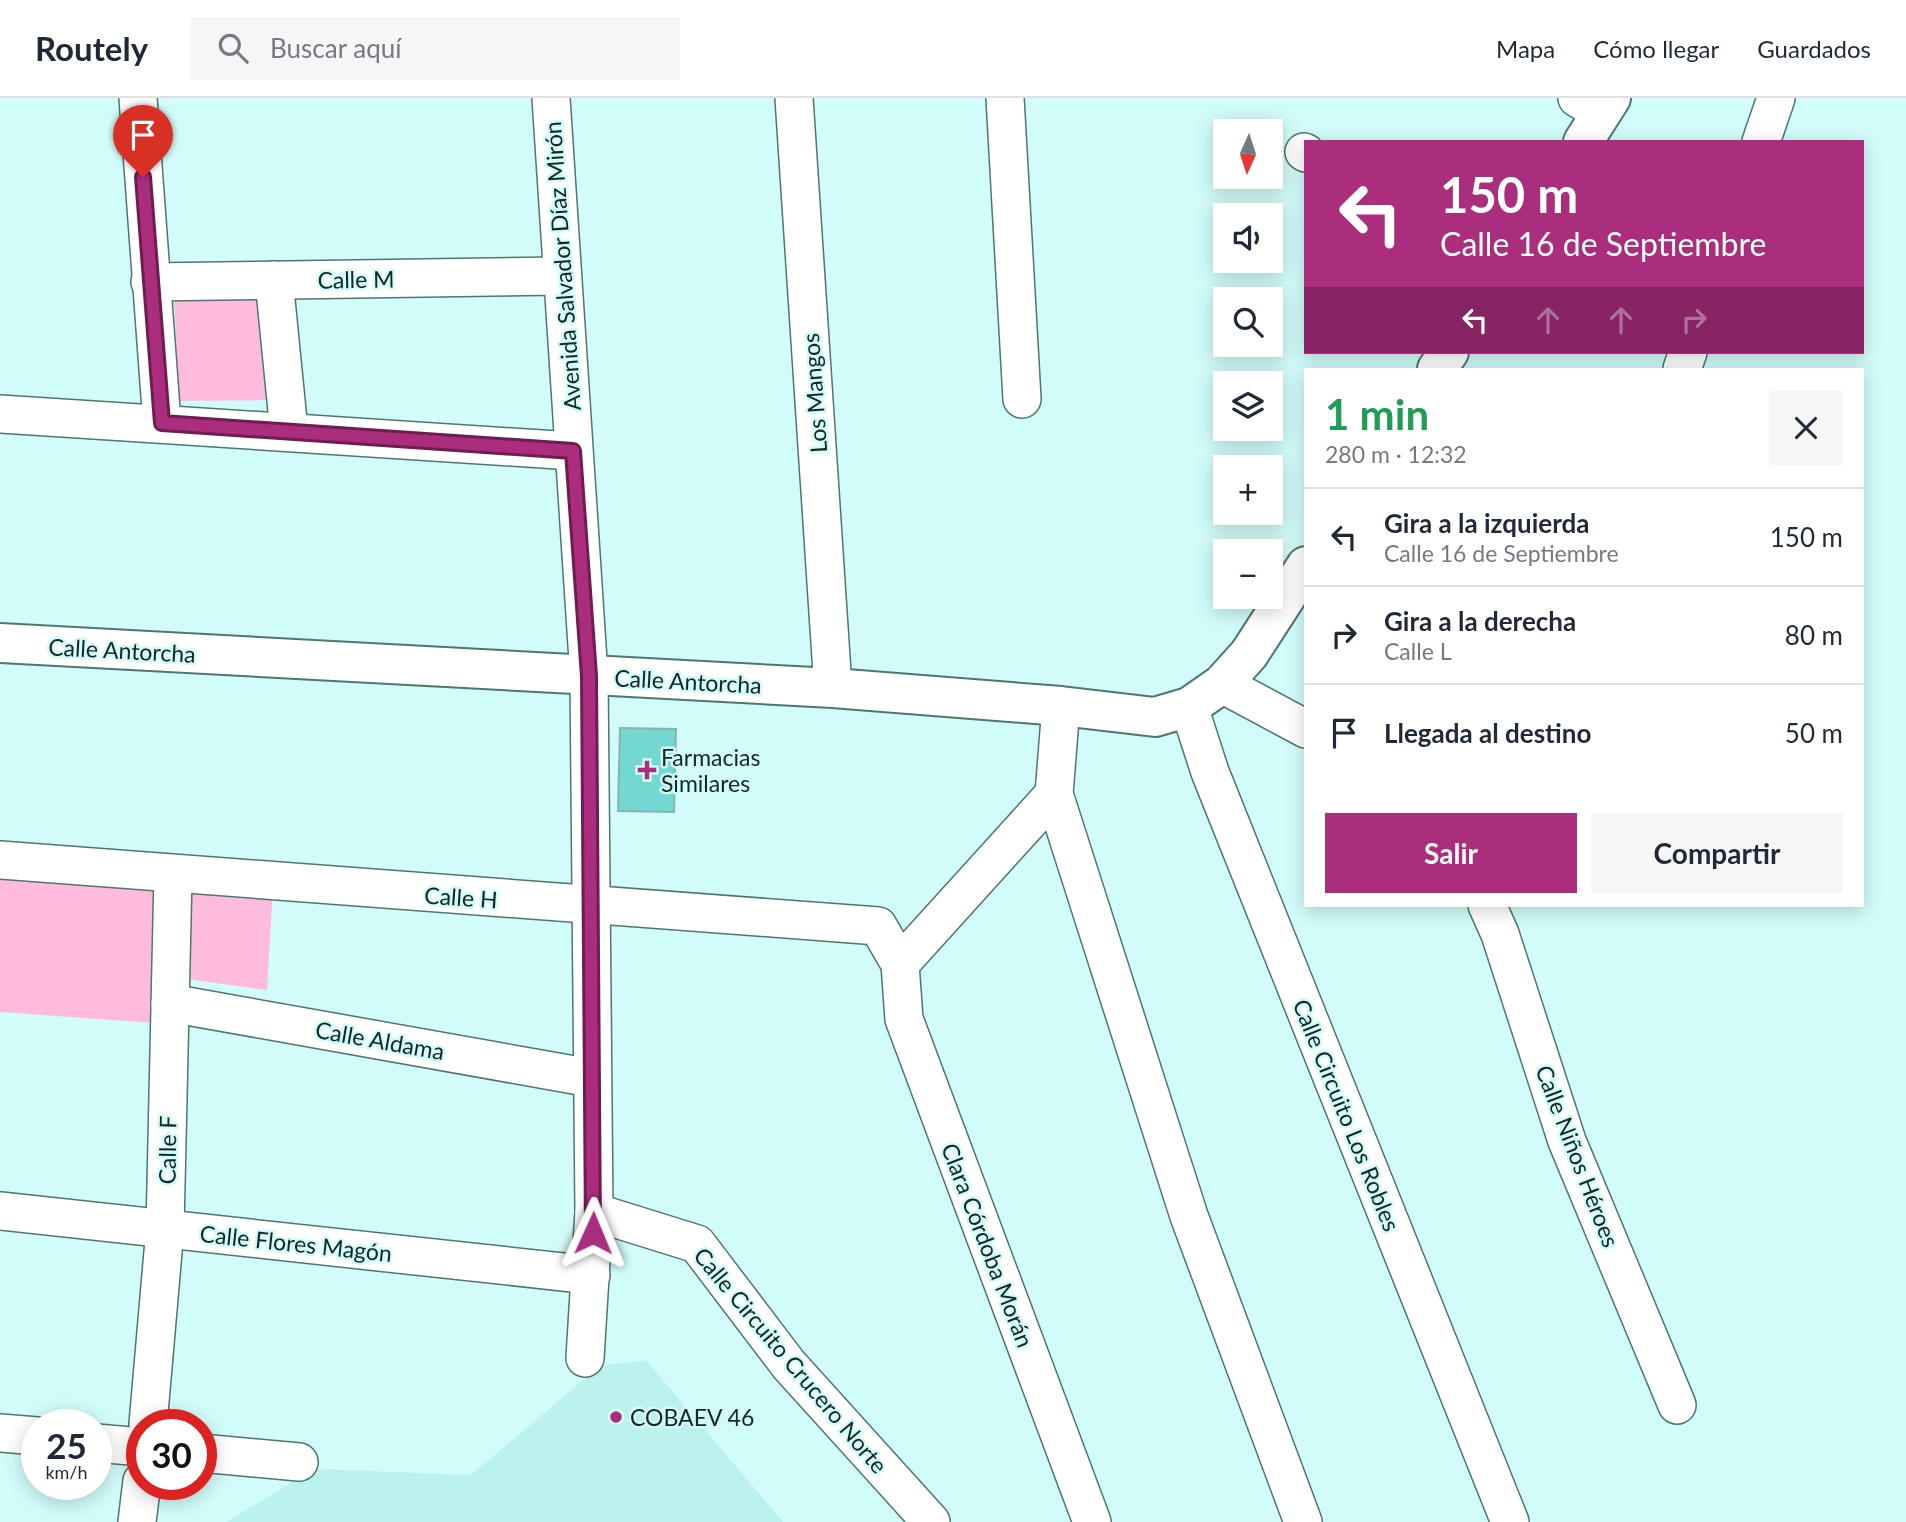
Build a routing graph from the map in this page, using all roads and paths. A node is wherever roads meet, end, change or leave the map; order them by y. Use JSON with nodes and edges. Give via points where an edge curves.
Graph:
{"nodes":[{"id":1,"x":138,"y":98,"type":"edge"},
{"id":2,"x":551,"y":98,"type":"edge"},
{"id":3,"x":794,"y":98,"type":"edge"},
{"id":4,"x":1005,"y":98,"type":"edge"},
{"id":5,"x":1776,"y":98,"type":"edge"},
{"id":6,"x":1762,"y":140,"type":"edge"},
{"id":7,"x":561,"y":276,"type":"junction"},
{"id":8,"x":274,"y":280,"type":"junction"},
{"id":9,"x":150,"y":282,"type":"junction"},
{"id":10,"x":1022,"y":399,"type":"dead end"},
{"id":11,"x":0,"y":414,"type":"edge"},
{"id":12,"x":162,"y":423,"type":"junction"},
{"id":13,"x":289,"y":430,"type":"junction"},
{"id":14,"x":573,"y":451,"type":"junction"},
{"id":15,"x":1304,"y":569,"type":"edge"},
{"id":16,"x":0,"y":643,"type":"edge"},
{"id":17,"x":589,"y":676,"type":"junction"},
{"id":18,"x":1222,"y":684,"type":"junction"},
{"id":19,"x":833,"y":688,"type":"junction"},
{"id":20,"x":1061,"y":706,"type":"junction"},
{"id":21,"x":1189,"y":707,"type":"junction"},
{"id":22,"x":1304,"y":728,"type":"edge"},
{"id":23,"x":1054,"y":794,"type":"junction"},
{"id":24,"x":0,"y":860,"type":"edge"},
{"id":25,"x":173,"y":875,"type":"junction"},
{"id":26,"x":589,"y":906,"type":"junction"},
{"id":27,"x":1488,"y":907,"type":"edge"},
{"id":28,"x":900,"y":964,"type":"junction"},
{"id":29,"x":170,"y":1003,"type":"junction"},
{"id":30,"x":591,"y":1078,"type":"junction"},
{"id":31,"x":0,"y":1211,"type":"edge"},
{"id":32,"x":594,"y":1212,"type":"junction"},
{"id":33,"x":165,"y":1228,"type":"junction"},
{"id":34,"x":592,"y":1275,"type":"junction"},
{"id":35,"x":585,"y":1358,"type":"dead end"},
{"id":36,"x":1676,"y":1405,"type":"dead end"},
{"id":37,"x":149,"y":1409,"type":"edge"},
{"id":38,"x":0,"y":1433,"type":"edge"},
{"id":39,"x":21,"y":1435,"type":"edge"},
{"id":40,"x":217,"y":1454,"type":"edge"},
{"id":41,"x":299,"y":1462,"type":"dead end"},
{"id":42,"x":140,"y":1500,"type":"edge"},
{"id":43,"x":137,"y":1522,"type":"edge"},
{"id":44,"x":931,"y":1522,"type":"edge"},
{"id":45,"x":1093,"y":1522,"type":"edge"},
{"id":46,"x":1303,"y":1522,"type":"edge"},
{"id":47,"x":1510,"y":1522,"type":"edge"}],
"edges":[{"from":1,"to":9,"type":"street"},
{"from":2,"to":7,"type":"street","name":"Avenida Salvador Díaz Mirón"},
{"from":3,"to":19,"type":"street","name":"Los Mangos"},
{"from":4,"to":10,"type":"street"},
{"from":5,"to":6,"type":"street"},
{"from":7,"to":8,"type":"street","name":"Calle M"},
{"from":7,"to":14,"type":"street","name":"Avenida Salvador Díaz Mirón"},
{"from":8,"to":9,"type":"street","name":"Calle M"},
{"from":8,"to":13,"type":"street"},
{"from":9,"to":12,"type":"street"},
{"from":11,"to":12,"type":"street"},
{"from":12,"to":13,"type":"street"},
{"from":13,"to":14,"type":"street"},
{"from":14,"to":17,"type":"street","name":"Avenida Salvador Díaz Mirón"},
{"from":15,"to":18,"type":"street","name":"Calle Antorcha","via":[[1249,654]]},
{"from":16,"to":17,"type":"street","name":"Calle Antorcha"},
{"from":17,"to":19,"type":"street","name":"Calle Antorcha"},
{"from":17,"to":26,"type":"street","name":"Avenida Salvador Díaz Mirón"},
{"from":18,"to":21,"type":"street","name":"Calle Antorcha"},
{"from":18,"to":22,"type":"street"},
{"from":19,"to":20,"type":"street","name":"Calle Antorcha"},
{"from":20,"to":21,"type":"street","name":"Calle Antorcha","via":[[1155,717]]},
{"from":20,"to":23,"type":"street"},
{"from":21,"to":47,"type":"street","name":"Calle Circuito Los Robles","via":[[1215,785]]},
{"from":23,"to":28,"type":"street"},
{"from":23,"to":46,"type":"street","via":[[1189,1216]]},
{"from":24,"to":25,"type":"street","name":"Calle H"},
{"from":25,"to":26,"type":"street","name":"Calle H"},
{"from":25,"to":29,"type":"street","name":"Calle F"},
{"from":26,"to":28,"type":"street","name":"Calle H","via":[[878,926]]},
{"from":26,"to":30,"type":"street","name":"Avenida Salvador Díaz Mirón"},
{"from":27,"to":36,"type":"street","name":"Calle Niños Héroes","via":[[1567,1141]]},
{"from":28,"to":45,"type":"street","name":"Clara Córdoba Morán","via":[[904,1019]]},
{"from":29,"to":30,"type":"street","name":"Calle Aldama"},
{"from":29,"to":33,"type":"street","name":"Calle F"},
{"from":30,"to":32,"type":"street","name":"Avenida Salvador Díaz Mirón"},
{"from":31,"to":33,"type":"street","name":"Calle Flores Magón"},
{"from":32,"to":34,"type":"street","name":"Avenida Salvador Díaz Mirón"},
{"from":32,"to":44,"type":"street","name":"Calle Circuito Crucero Norte","via":[[697,1244],[789,1365]]},
{"from":33,"to":34,"type":"street","name":"Calle Flores Magón"},
{"from":33,"to":37,"type":"street","name":"Calle F"},
{"from":34,"to":35,"type":"street","name":"Avenida Salvador Díaz Mirón"},
{"from":38,"to":39,"type":"street"},
{"from":40,"to":41,"type":"street"},
{"from":42,"to":43,"type":"street"}]}
